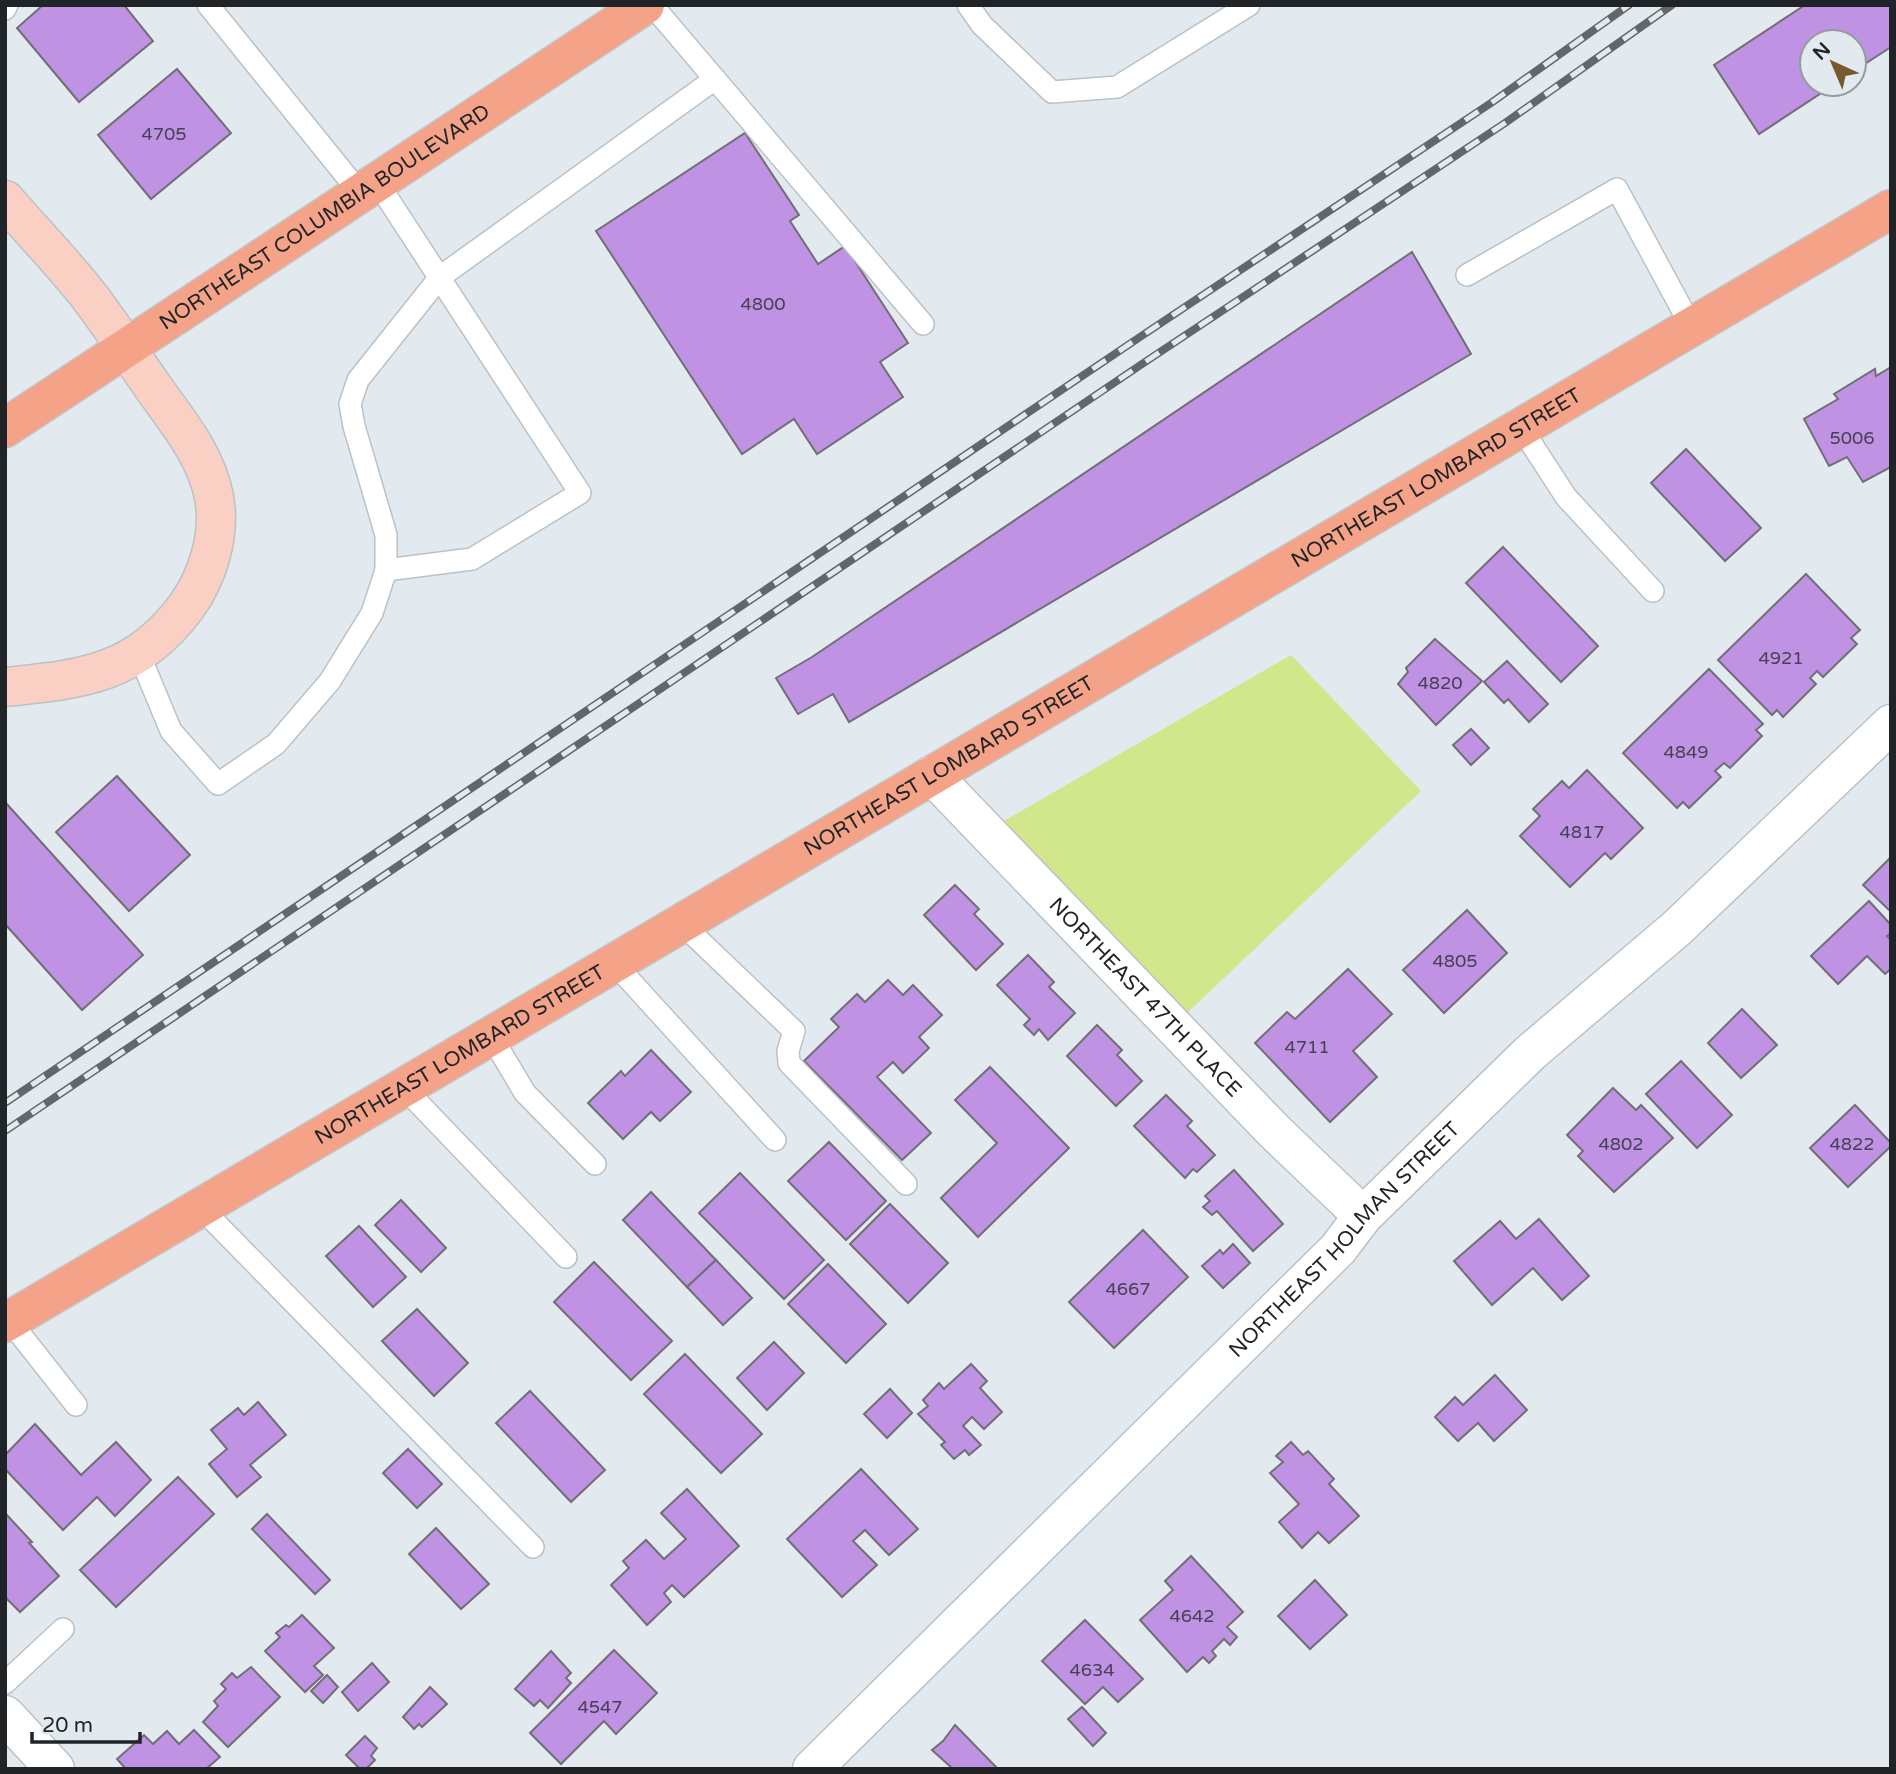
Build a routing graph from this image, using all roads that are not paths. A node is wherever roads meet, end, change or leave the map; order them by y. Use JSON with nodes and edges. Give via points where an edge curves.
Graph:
{"nodes":[{"id":1,"x":208,"y":5,"type":"edge"},
{"id":2,"x":645,"y":5,"type":"edge"},
{"id":3,"x":652,"y":5,"type":"edge"},
{"id":4,"x":968,"y":5,"type":"edge"},
{"id":5,"x":1248,"y":5,"type":"edge"},
{"id":6,"x":715,"y":79,"type":"junction"},
{"id":7,"x":369,"y":187,"type":"junction"},
{"id":8,"x":5,"y":200,"type":"edge"},
{"id":9,"x":1891,"y":209,"type":"edge"},
{"id":10,"x":1467,"y":275,"type":"dead end"},
{"id":11,"x":440,"y":277,"type":"junction"},
{"id":12,"x":923,"y":324,"type":"dead end"},
{"id":13,"x":1691,"y":326,"type":"junction"},
{"id":14,"x":126,"y":348,"type":"junction"},
{"id":15,"x":1520,"y":426,"type":"junction"},
{"id":16,"x":5,"y":428,"type":"edge"},
{"id":17,"x":386,"y":570,"type":"junction"},
{"id":18,"x":1653,"y":591,"type":"dead end"},
{"id":19,"x":139,"y":654,"type":"junction"},
{"id":20,"x":5,"y":687,"type":"edge"},
{"id":21,"x":1891,"y":724,"type":"edge"},
{"id":22,"x":932,"y":775,"type":"junction"},
{"id":23,"x":681,"y":923,"type":"junction"},
{"id":24,"x":614,"y":963,"type":"junction"},
{"id":25,"x":491,"y":1035,"type":"junction"},
{"id":26,"x":404,"y":1088,"type":"junction"},
{"id":27,"x":775,"y":1140,"type":"dead end"},
{"id":28,"x":595,"y":1164,"type":"dead end"},
{"id":29,"x":906,"y":1184,"type":"dead end"},
{"id":30,"x":201,"y":1208,"type":"junction"},
{"id":31,"x":1363,"y":1216,"type":"junction"},
{"id":32,"x":566,"y":1257,"type":"dead end"},
{"id":33,"x":7,"y":1322,"type":"edge"},
{"id":34,"x":76,"y":1405,"type":"dead end"},
{"id":35,"x":533,"y":1547,"type":"dead end"},
{"id":36,"x":63,"y":1629,"type":"dead end"},
{"id":37,"x":5,"y":1683,"type":"edge"},
{"id":38,"x":5,"y":1715,"type":"edge"},
{"id":39,"x":55,"y":1769,"type":"edge"},
{"id":40,"x":812,"y":1769,"type":"edge"}],
"edges":[{"from":1,"to":7,"type":"lane"},
{"from":2,"to":7,"type":"main road","name":"NORTHEAST COLUMBIA BOULEVARD"},
{"from":3,"to":6,"type":"lane"},
{"from":4,"to":5,"type":"lane","via":[[982,25],[1052,92],[1117,87]]},
{"from":6,"to":11,"type":"lane"},
{"from":6,"to":12,"type":"lane"},
{"from":7,"to":11,"type":"lane"},
{"from":7,"to":14,"type":"main road","name":"NORTHEAST COLUMBIA BOULEVARD"},
{"from":8,"to":14,"type":"street","via":[[88,295]]},
{"from":9,"to":13,"type":"main road","name":"NORTHEAST LOMBARD STREET"},
{"from":10,"to":13,"type":"lane","via":[[1617,189]]},
{"from":11,"to":17,"type":"lane","via":[[358,380],[350,404],[386,536]]},
{"from":11,"to":17,"type":"lane","via":[[580,492],[472,559]]},
{"from":13,"to":15,"type":"main road","name":"NORTHEAST LOMBARD STREET"},
{"from":14,"to":16,"type":"main road","name":"NORTHEAST COLUMBIA BOULEVARD"},
{"from":14,"to":19,"type":"street","via":[[201,457],[214,498],[215,524],[203,581],[174,623]]},
{"from":15,"to":18,"type":"lane","via":[[1566,498]]},
{"from":15,"to":22,"type":"main road","name":"NORTHEAST LOMBARD STREET"},
{"from":17,"to":19,"type":"lane","via":[[372,613],[330,681],[276,744],[218,784],[172,731]]},
{"from":19,"to":20,"type":"street","via":[[86,676]]},
{"from":21,"to":31,"type":"street","name":"NORTHEAST HOLMAN STREET","via":[[1677,928],[1530,1053]]},
{"from":22,"to":23,"type":"main road","name":"NORTHEAST LOMBARD STREET"},
{"from":22,"to":31,"type":"street","name":"NORTHEAST 47TH PLACE","via":[[1273,1131]]},
{"from":23,"to":24,"type":"main road","name":"NORTHEAST LOMBARD STREET"},
{"from":23,"to":29,"type":"lane","via":[[794,1031],[789,1063]]},
{"from":24,"to":25,"type":"main road","name":"NORTHEAST LOMBARD STREET"},
{"from":24,"to":27,"type":"lane"},
{"from":25,"to":26,"type":"main road","name":"NORTHEAST LOMBARD STREET"},
{"from":25,"to":28,"type":"lane","via":[[525,1093]]},
{"from":26,"to":30,"type":"main road","name":"NORTHEAST LOMBARD STREET"},
{"from":26,"to":32,"type":"lane"},
{"from":30,"to":33,"type":"main road","name":"NORTHEAST LOMBARD STREET"},
{"from":30,"to":35,"type":"lane"},
{"from":31,"to":40,"type":"street","name":"NORTHEAST HOLMAN STREET","via":[[1338,1249]]},
{"from":33,"to":34,"type":"lane"},
{"from":36,"to":37,"type":"lane"},
{"from":38,"to":39,"type":"street"}]}
